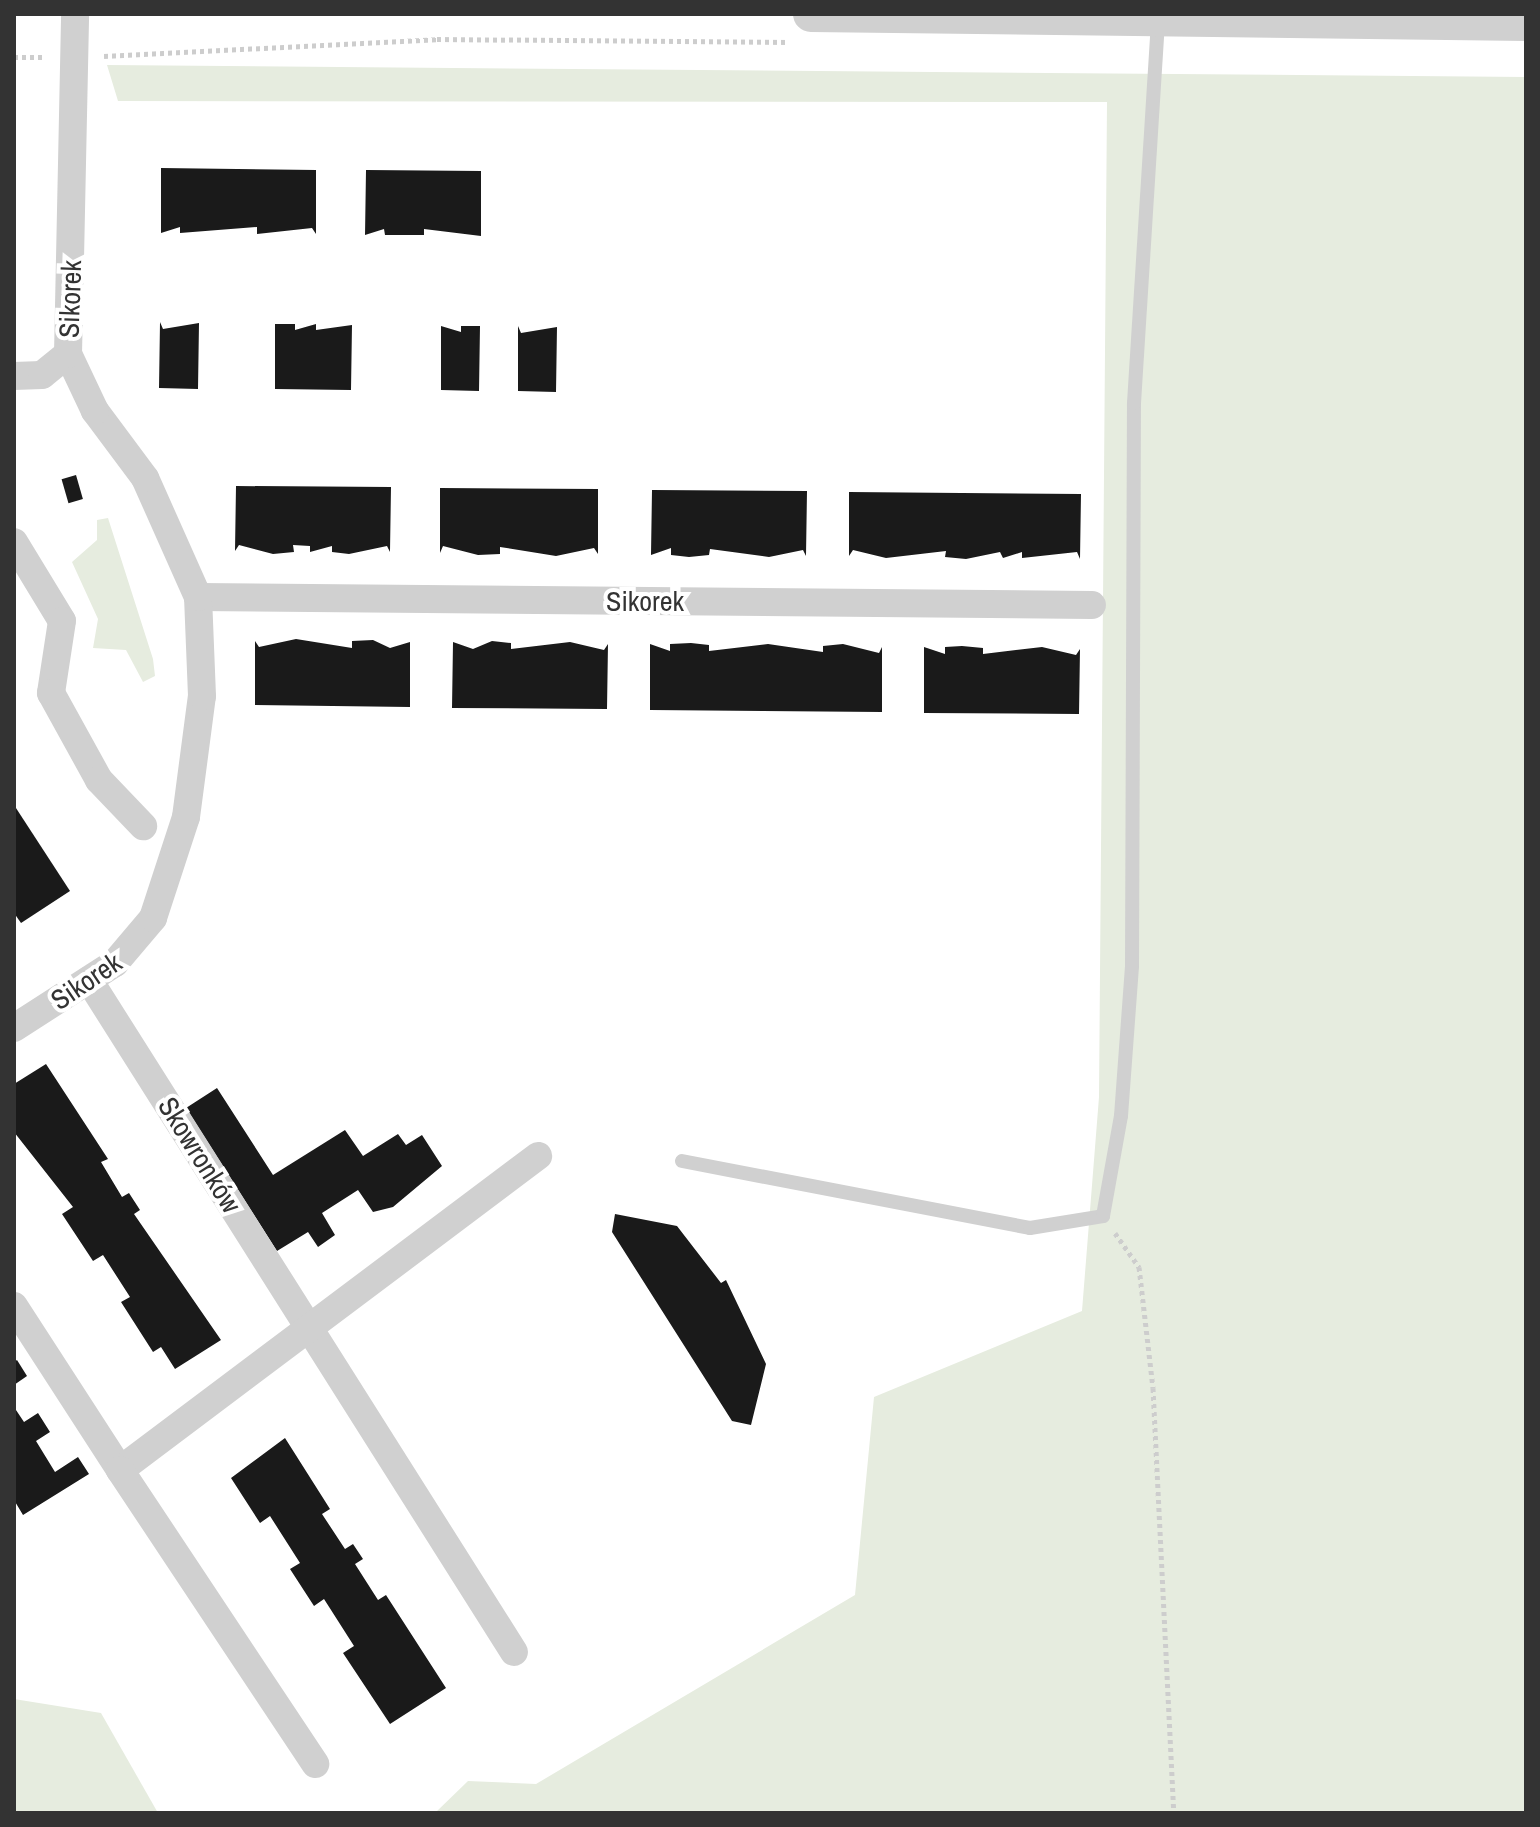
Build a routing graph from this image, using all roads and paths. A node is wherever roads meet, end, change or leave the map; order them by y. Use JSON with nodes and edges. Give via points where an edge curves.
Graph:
{"nodes":[{"id":1,"x":75,"y":14,"type":"edge"},
{"id":2,"x":1158,"y":18,"type":"junction"},
{"id":3,"x":1526,"y":23,"type":"edge"},
{"id":4,"x":808,"y":28,"type":"edge"},
{"id":5,"x":14,"y":57,"type":"edge"},
{"id":6,"x":75,"y":57,"type":"junction"},
{"id":7,"x":68,"y":354,"type":"junction"},
{"id":8,"x":14,"y":376,"type":"edge"},
{"id":9,"x":14,"y":542,"type":"edge"},
{"id":10,"x":198,"y":597,"type":"junction"},
{"id":11,"x":1092,"y":605,"type":"dead end"},
{"id":12,"x":143,"y":826,"type":"dead end"},
{"id":13,"x":89,"y":980,"type":"junction"},
{"id":14,"x":14,"y":1028,"type":"edge"},
{"id":15,"x":538,"y":1156,"type":"dead end"},
{"id":16,"x":682,"y":1161,"type":"dead end"},
{"id":17,"x":1103,"y":1216,"type":"junction"},
{"id":18,"x":14,"y":1306,"type":"edge"},
{"id":19,"x":311,"y":1331,"type":"junction"},
{"id":20,"x":120,"y":1470,"type":"junction"},
{"id":21,"x":514,"y":1652,"type":"dead end"},
{"id":22,"x":315,"y":1764,"type":"dead end"},
{"id":23,"x":1174,"y":1813,"type":"edge"}],
"edges":[{"from":1,"to":6,"type":"street","name":"Sikorek"},
{"from":2,"to":3,"type":"street"},
{"from":2,"to":4,"type":"street"},
{"from":2,"to":17,"type":"lane","via":[[1134,403],[1132,966],[1121,1116]]},
{"from":4,"to":6,"type":"path"},
{"from":5,"to":6,"type":"path"},
{"from":6,"to":7,"type":"street","name":"Sikorek"},
{"from":7,"to":8,"type":"street","via":[[42,375]]},
{"from":7,"to":10,"type":"street","name":"Sikorek","via":[[95,411],[145,478]]},
{"from":9,"to":12,"type":"street","via":[[62,621],[51,693],[99,780]]},
{"from":10,"to":11,"type":"street","name":"Sikorek"},
{"from":10,"to":13,"type":"street","name":"Sikorek","via":[[205,648],[197,756],[172,873],[133,948]]},
{"from":13,"to":14,"type":"street","name":"Sikorek"},
{"from":13,"to":19,"type":"street","name":"Skowronków"},
{"from":15,"to":19,"type":"street"},
{"from":16,"to":17,"type":"lane","via":[[1030,1228]]},
{"from":17,"to":23,"type":"path","via":[[1139,1267],[1153,1388]]},
{"from":18,"to":20,"type":"street"},
{"from":19,"to":20,"type":"street"},
{"from":19,"to":21,"type":"street","name":"Skowronków"},
{"from":20,"to":22,"type":"street"}]}
